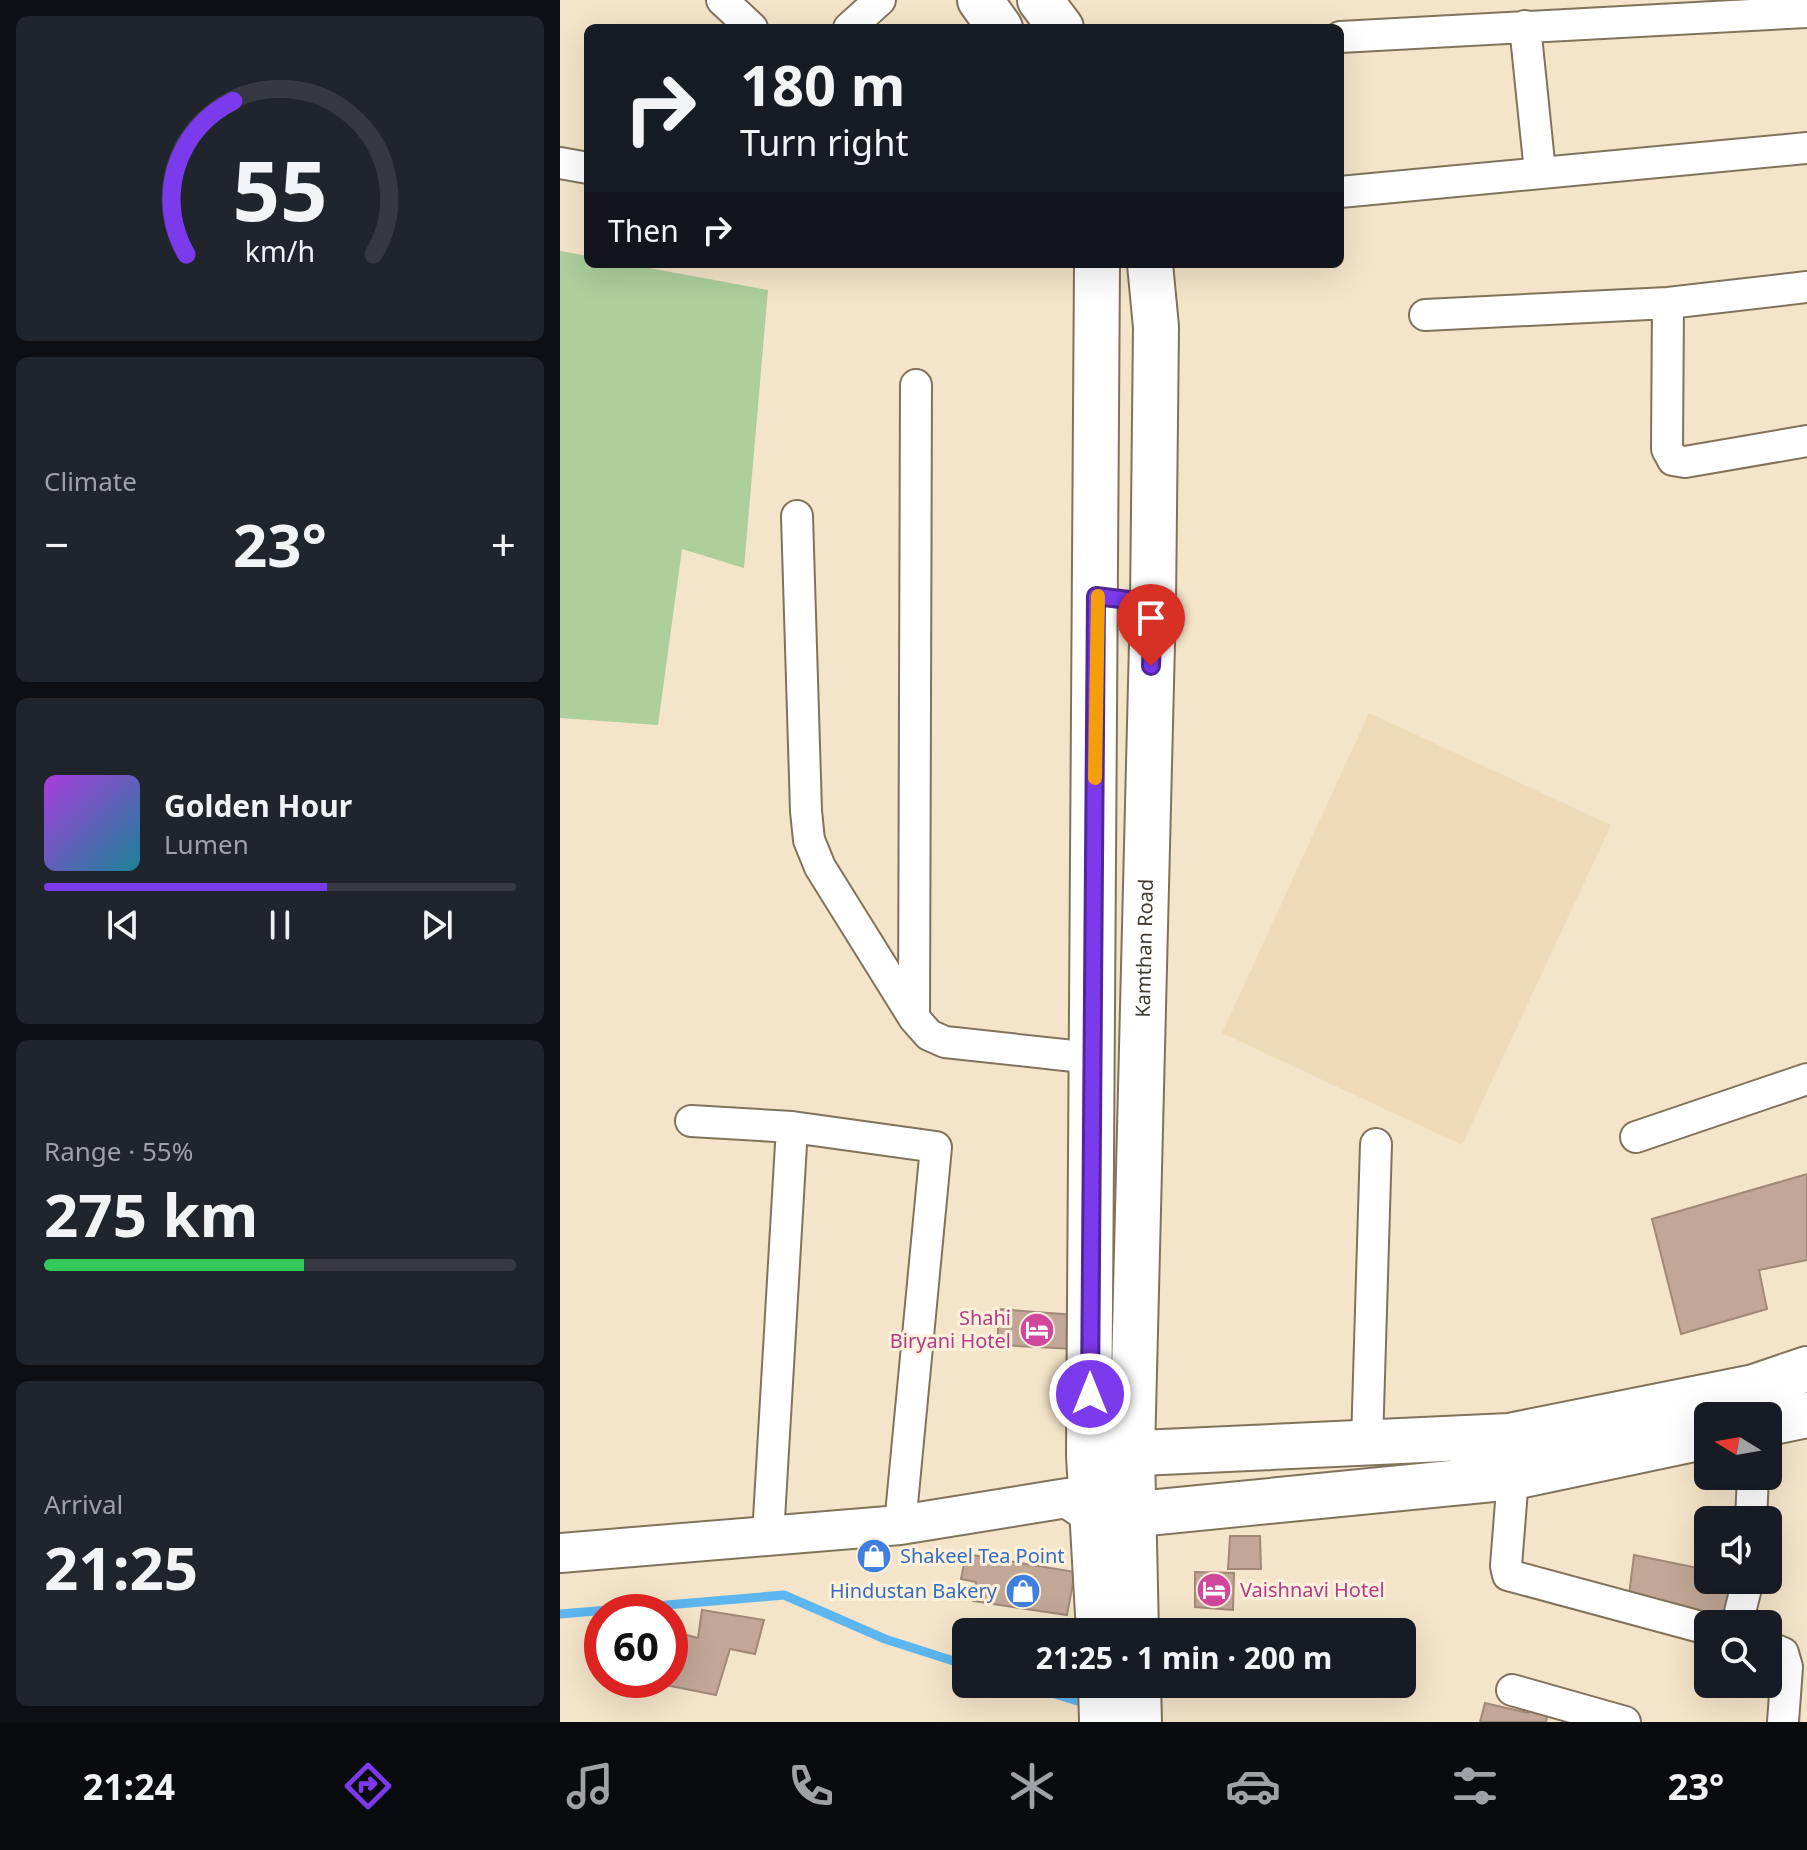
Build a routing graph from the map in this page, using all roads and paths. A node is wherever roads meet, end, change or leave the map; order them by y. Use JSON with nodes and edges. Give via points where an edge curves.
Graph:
{"nodes":[{"id":1,"x":722,"y":0,"type":"edge"},
{"id":2,"x":880,"y":0,"type":"edge"},
{"id":3,"x":980,"y":0,"type":"edge"},
{"id":4,"x":1040,"y":0,"type":"edge"},
{"id":5,"x":1807,"y":12,"type":"edge"},
{"id":6,"x":748,"y":24,"type":"edge"},
{"id":7,"x":853,"y":24,"type":"edge"},
{"id":8,"x":997,"y":24,"type":"edge"},
{"id":9,"x":1058,"y":24,"type":"edge"},
{"id":10,"x":1525,"y":26,"type":"junction"},
{"id":11,"x":1344,"y":37,"type":"edge"},
{"id":12,"x":1807,"y":148,"type":"edge"},
{"id":13,"x":560,"y":163,"type":"edge"},
{"id":14,"x":584,"y":167,"type":"edge"},
{"id":15,"x":1540,"y":172,"type":"junction"},
{"id":16,"x":1344,"y":192,"type":"edge"},
{"id":17,"x":1097,"y":268,"type":"edge"},
{"id":18,"x":1150,"y":268,"type":"edge"},
{"id":19,"x":1807,"y":287,"type":"edge"},
{"id":20,"x":1668,"y":303,"type":"junction"},
{"id":21,"x":1425,"y":315,"type":"dead end"},
{"id":22,"x":916,"y":385,"type":"dead end"},
{"id":23,"x":1807,"y":441,"type":"edge"},
{"id":24,"x":797,"y":516,"type":"dead end"},
{"id":25,"x":1096,"y":596,"type":"junction"},
{"id":26,"x":1153,"y":603,"type":"junction"},
{"id":27,"x":914,"y":1018,"type":"junction"},
{"id":28,"x":1092,"y":1058,"type":"junction"},
{"id":29,"x":1807,"y":1079,"type":"edge"},
{"id":30,"x":691,"y":1121,"type":"dead end"},
{"id":31,"x":792,"y":1127,"type":"junction"},
{"id":32,"x":1636,"y":1137,"type":"dead end"},
{"id":33,"x":1376,"y":1144,"type":"dead end"},
{"id":34,"x":1807,"y":1369,"type":"edge"},
{"id":35,"x":1807,"y":1415,"type":"edge"},
{"id":36,"x":1782,"y":1420,"type":"edge"},
{"id":37,"x":1694,"y":1439,"type":"edge"},
{"id":38,"x":1367,"y":1443,"type":"junction"},
{"id":39,"x":1132,"y":1453,"type":"junction"},
{"id":40,"x":1089,"y":1455,"type":"junction"},
{"id":41,"x":1513,"y":1477,"type":"junction"},
{"id":42,"x":1098,"y":1510,"type":"junction"},
{"id":43,"x":900,"y":1525,"type":"junction"},
{"id":44,"x":768,"y":1536,"type":"junction"},
{"id":45,"x":560,"y":1553,"type":"edge"},
{"id":46,"x":1099,"y":1618,"type":"edge"},
{"id":47,"x":1132,"y":1618,"type":"edge"},
{"id":48,"x":1694,"y":1625,"type":"edge"},
{"id":49,"x":1782,"y":1653,"type":"edge"},
{"id":50,"x":1512,"y":1690,"type":"dead end"},
{"id":51,"x":1101,"y":1698,"type":"edge"},
{"id":52,"x":1138,"y":1698,"type":"edge"},
{"id":53,"x":1102,"y":1722,"type":"edge"},
{"id":54,"x":1139,"y":1722,"type":"edge"},
{"id":55,"x":1625,"y":1722,"type":"edge"},
{"id":56,"x":1783,"y":1722,"type":"edge"}],
"edges":[{"from":1,"to":6,"type":"street"},
{"from":2,"to":7,"type":"street"},
{"from":3,"to":8,"type":"main road"},
{"from":4,"to":9,"type":"main road"},
{"from":5,"to":10,"type":"street"},
{"from":10,"to":11,"type":"street"},
{"from":10,"to":15,"type":"street"},
{"from":12,"to":15,"type":"street"},
{"from":13,"to":14,"type":"street"},
{"from":15,"to":16,"type":"street"},
{"from":17,"to":25,"type":"main road","name":"Kamthan Road"},
{"from":18,"to":26,"type":"main road","name":"Kamthan Road","via":[[1156,327]]},
{"from":19,"to":20,"type":"street"},
{"from":20,"to":21,"type":"street"},
{"from":20,"to":23,"type":"street","via":[[1667,449],[1673,460]]},
{"from":22,"to":27,"type":"street"},
{"from":24,"to":27,"type":"street","via":[[809,840],[820,867]]},
{"from":25,"to":26,"type":"main road"},
{"from":25,"to":28,"type":"main road","name":"Kamthan Road"},
{"from":26,"to":39,"type":"main road","name":"Kamthan Road"},
{"from":27,"to":28,"type":"street","via":[[929,1035],[945,1042]]},
{"from":28,"to":40,"type":"main road","name":"Kamthan Road"},
{"from":29,"to":32,"type":"street"},
{"from":30,"to":31,"type":"street"},
{"from":31,"to":43,"type":"street","via":[[936,1147]]},
{"from":31,"to":44,"type":"street"},
{"from":33,"to":38,"type":"street"},
{"from":34,"to":38,"type":"main road","via":[[1754,1387],[1540,1431]]},
{"from":35,"to":36,"type":"main road"},
{"from":37,"to":41,"type":"main road"},
{"from":38,"to":39,"type":"main road"},
{"from":39,"to":40,"type":"main road"},
{"from":39,"to":42,"type":"main road","name":"Kamthan Road"},
{"from":40,"to":42,"type":"main road","name":"Kamthan Road"},
{"from":41,"to":42,"type":"main road"},
{"from":41,"to":48,"type":"street","via":[[1508,1575]]},
{"from":42,"to":43,"type":"street"},
{"from":42,"to":46,"type":"main road","name":"Kamthan Road"},
{"from":42,"to":47,"type":"main road","name":"Kamthan Road"},
{"from":43,"to":44,"type":"street"},
{"from":44,"to":45,"type":"street"},
{"from":49,"to":56,"type":"street","via":[[1787,1667]]},
{"from":50,"to":55,"type":"street"},
{"from":51,"to":53,"type":"main road"},
{"from":52,"to":54,"type":"main road"}]}
